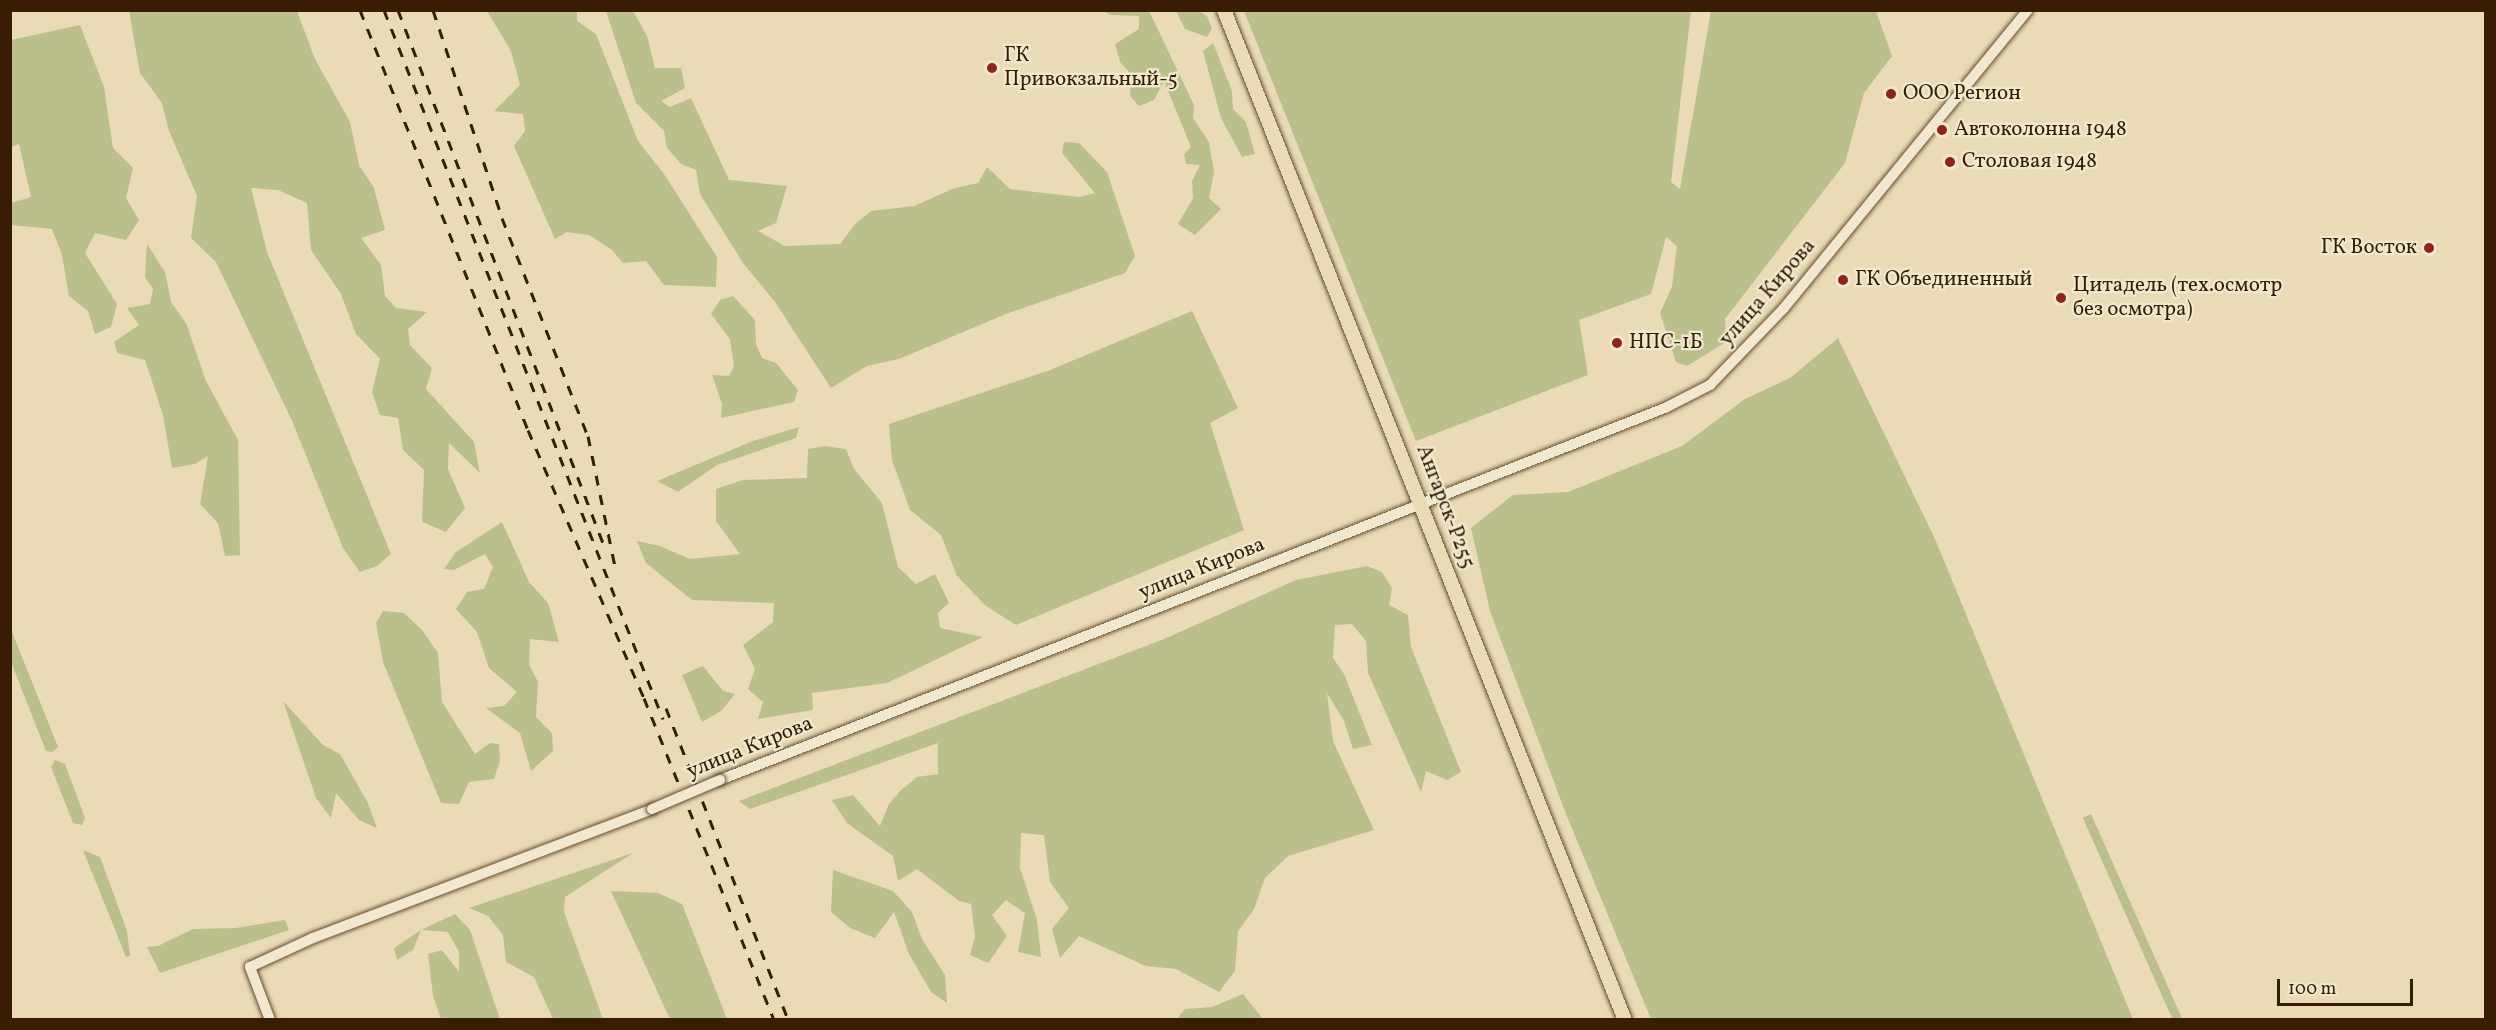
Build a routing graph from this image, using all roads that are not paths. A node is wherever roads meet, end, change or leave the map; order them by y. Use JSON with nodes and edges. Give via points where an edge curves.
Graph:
{"nodes":[{"id":1,"x":1224,"y":10,"type":"edge"},
{"id":2,"x":2028,"y":10,"type":"edge"},
{"id":3,"x":1421,"y":502,"type":"junction"},
{"id":4,"x":270,"y":1020,"type":"edge"},
{"id":5,"x":1625,"y":1020,"type":"edge"}],
"edges":[{"from":1,"to":3,"type":"main road","name":"Ангарск-Р255"},
{"from":2,"to":3,"type":"street","name":"улица Кирова","via":[[1784,308],[1710,385],[1665,408]]},
{"from":3,"to":4,"type":"street","name":"улица Кирова","bridge":true,"via":[[652,809],[313,938],[249,967]]},
{"from":3,"to":5,"type":"main road","name":"Ангарск-Р255"}]}
